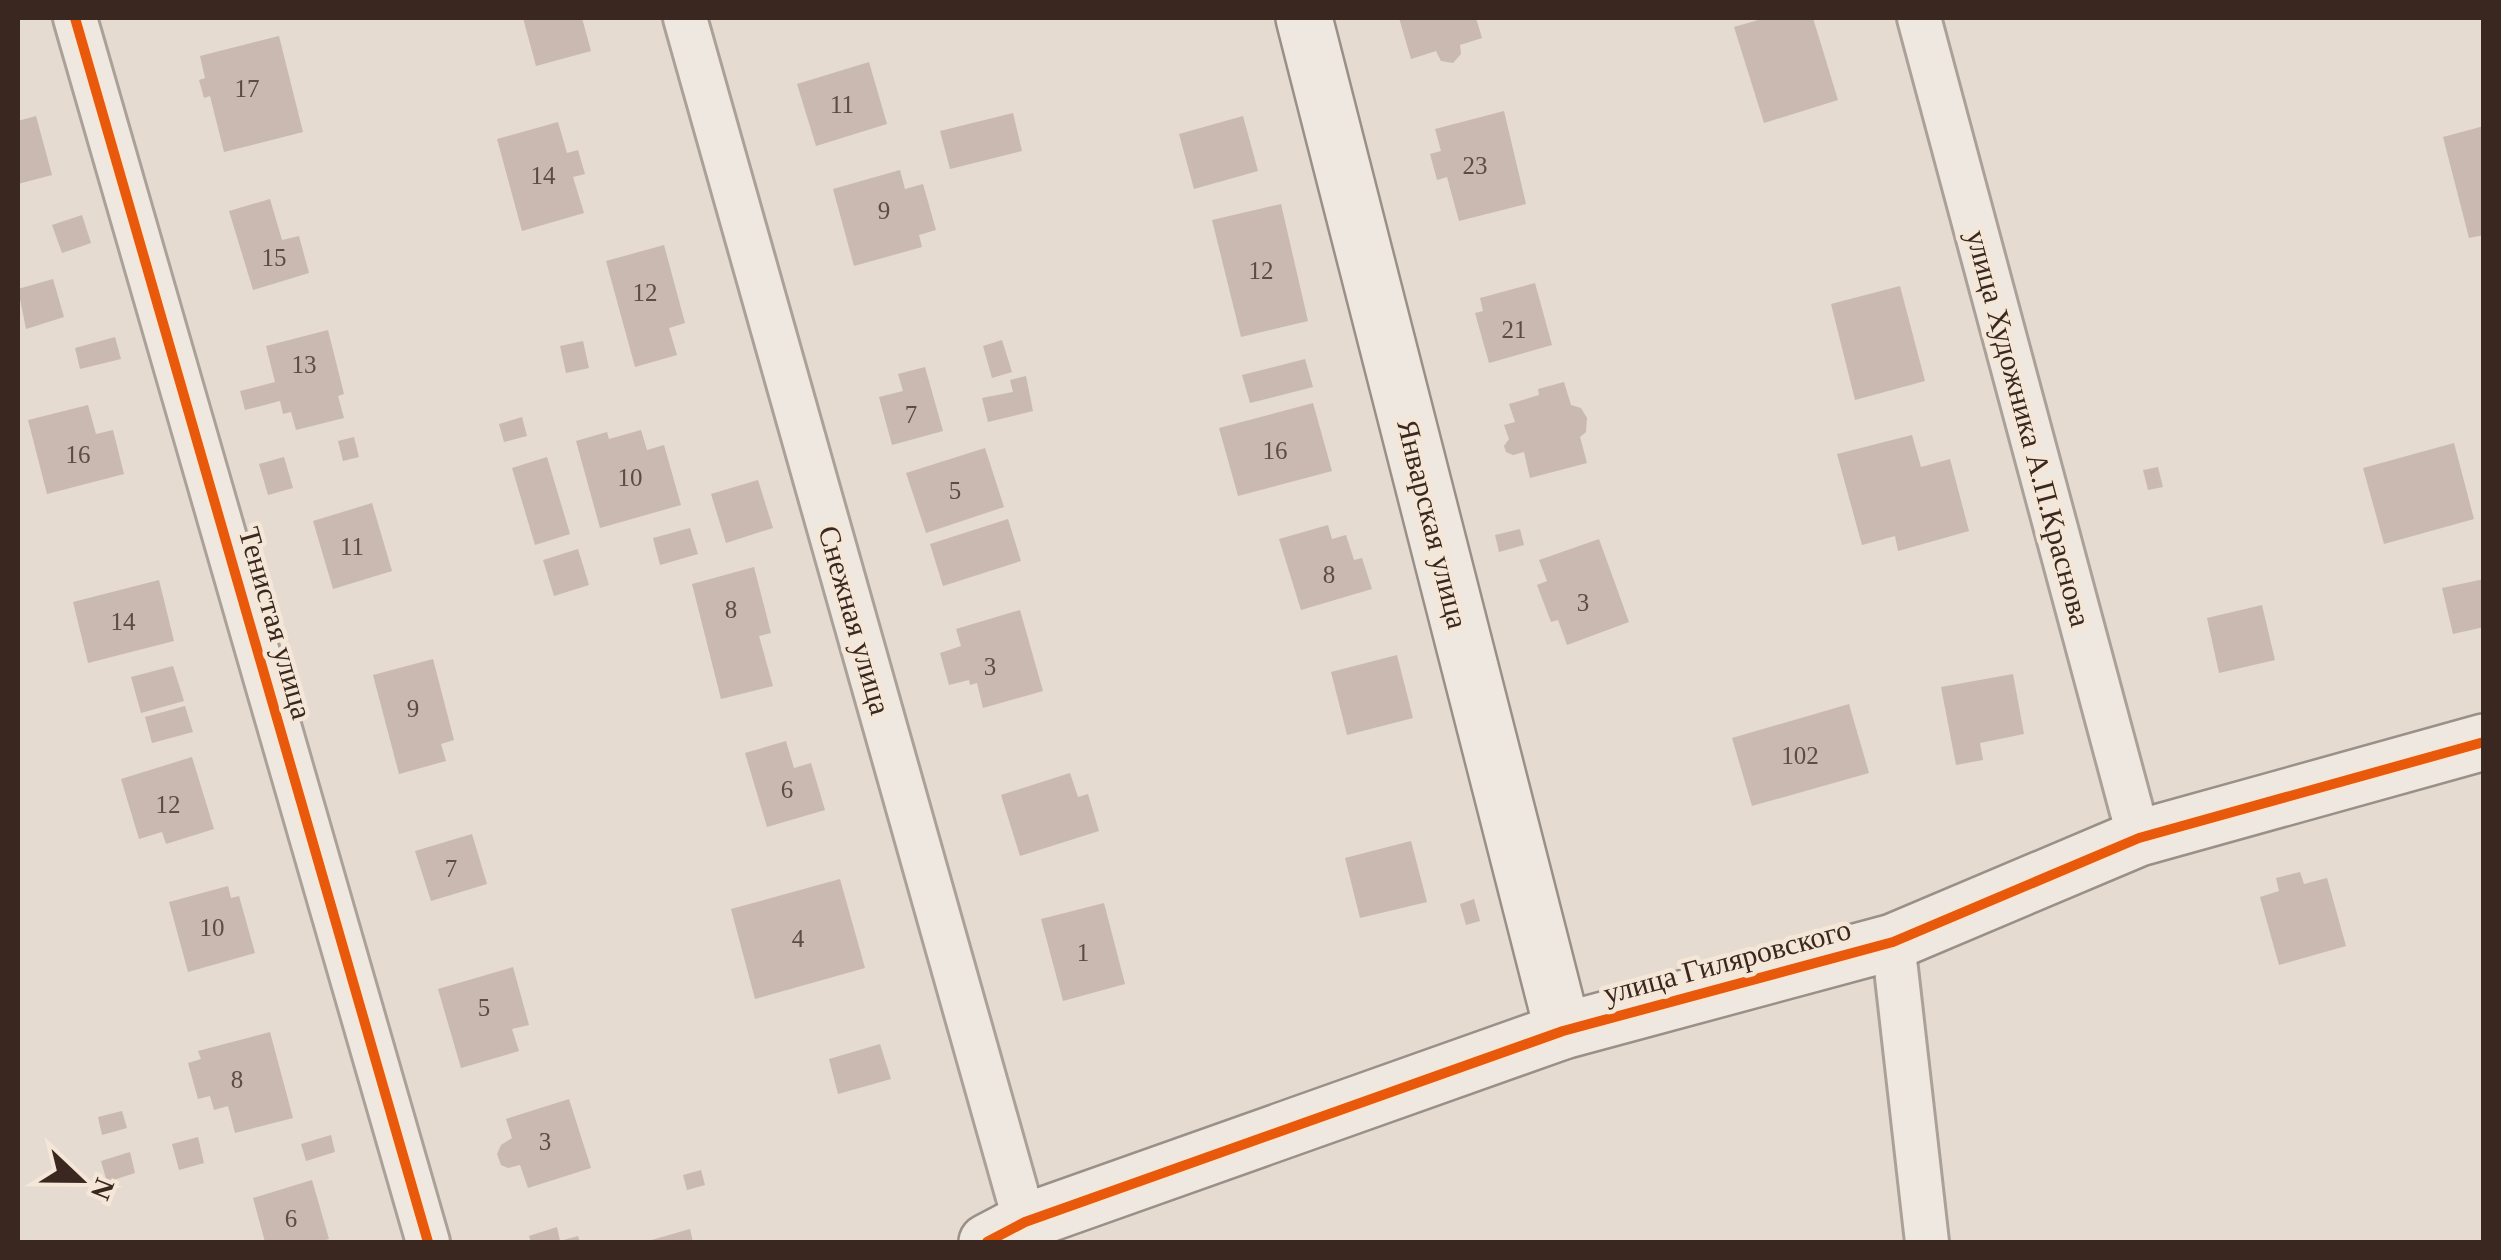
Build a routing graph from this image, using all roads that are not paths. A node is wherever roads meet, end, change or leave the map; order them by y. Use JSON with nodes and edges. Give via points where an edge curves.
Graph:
{"nodes":[{"id":1,"x":75,"y":18,"type":"edge"},
{"id":2,"x":685,"y":18,"type":"edge"},
{"id":3,"x":1304,"y":18,"type":"edge"},
{"id":4,"x":1919,"y":18,"type":"edge"},
{"id":5,"x":2484,"y":742,"type":"edge"},
{"id":6,"x":2139,"y":838,"type":"junction"},
{"id":7,"x":1892,"y":942,"type":"junction"},
{"id":8,"x":1563,"y":1031,"type":"junction"},
{"id":9,"x":1006,"y":1232,"type":"edge"},
{"id":10,"x":428,"y":1242,"type":"edge"},
{"id":11,"x":1927,"y":1242,"type":"edge"}],
"edges":[{"from":1,"to":10,"type":"street","name":"Тенистая улица"},
{"from":2,"to":9,"type":"street","name":"Снежная улица"},
{"from":3,"to":8,"type":"street","name":"Январская улица"},
{"from":4,"to":6,"type":"street","name":"улица Художника А.П.Краснова"},
{"from":5,"to":6,"type":"street","name":"улица Гиляровского"},
{"from":6,"to":7,"type":"street","name":"улица Гиляровского"},
{"from":7,"to":8,"type":"street","name":"улица Гиляровского"},
{"from":7,"to":11,"type":"street"},
{"from":8,"to":9,"type":"street","name":"улица Гиляровского"}]}
